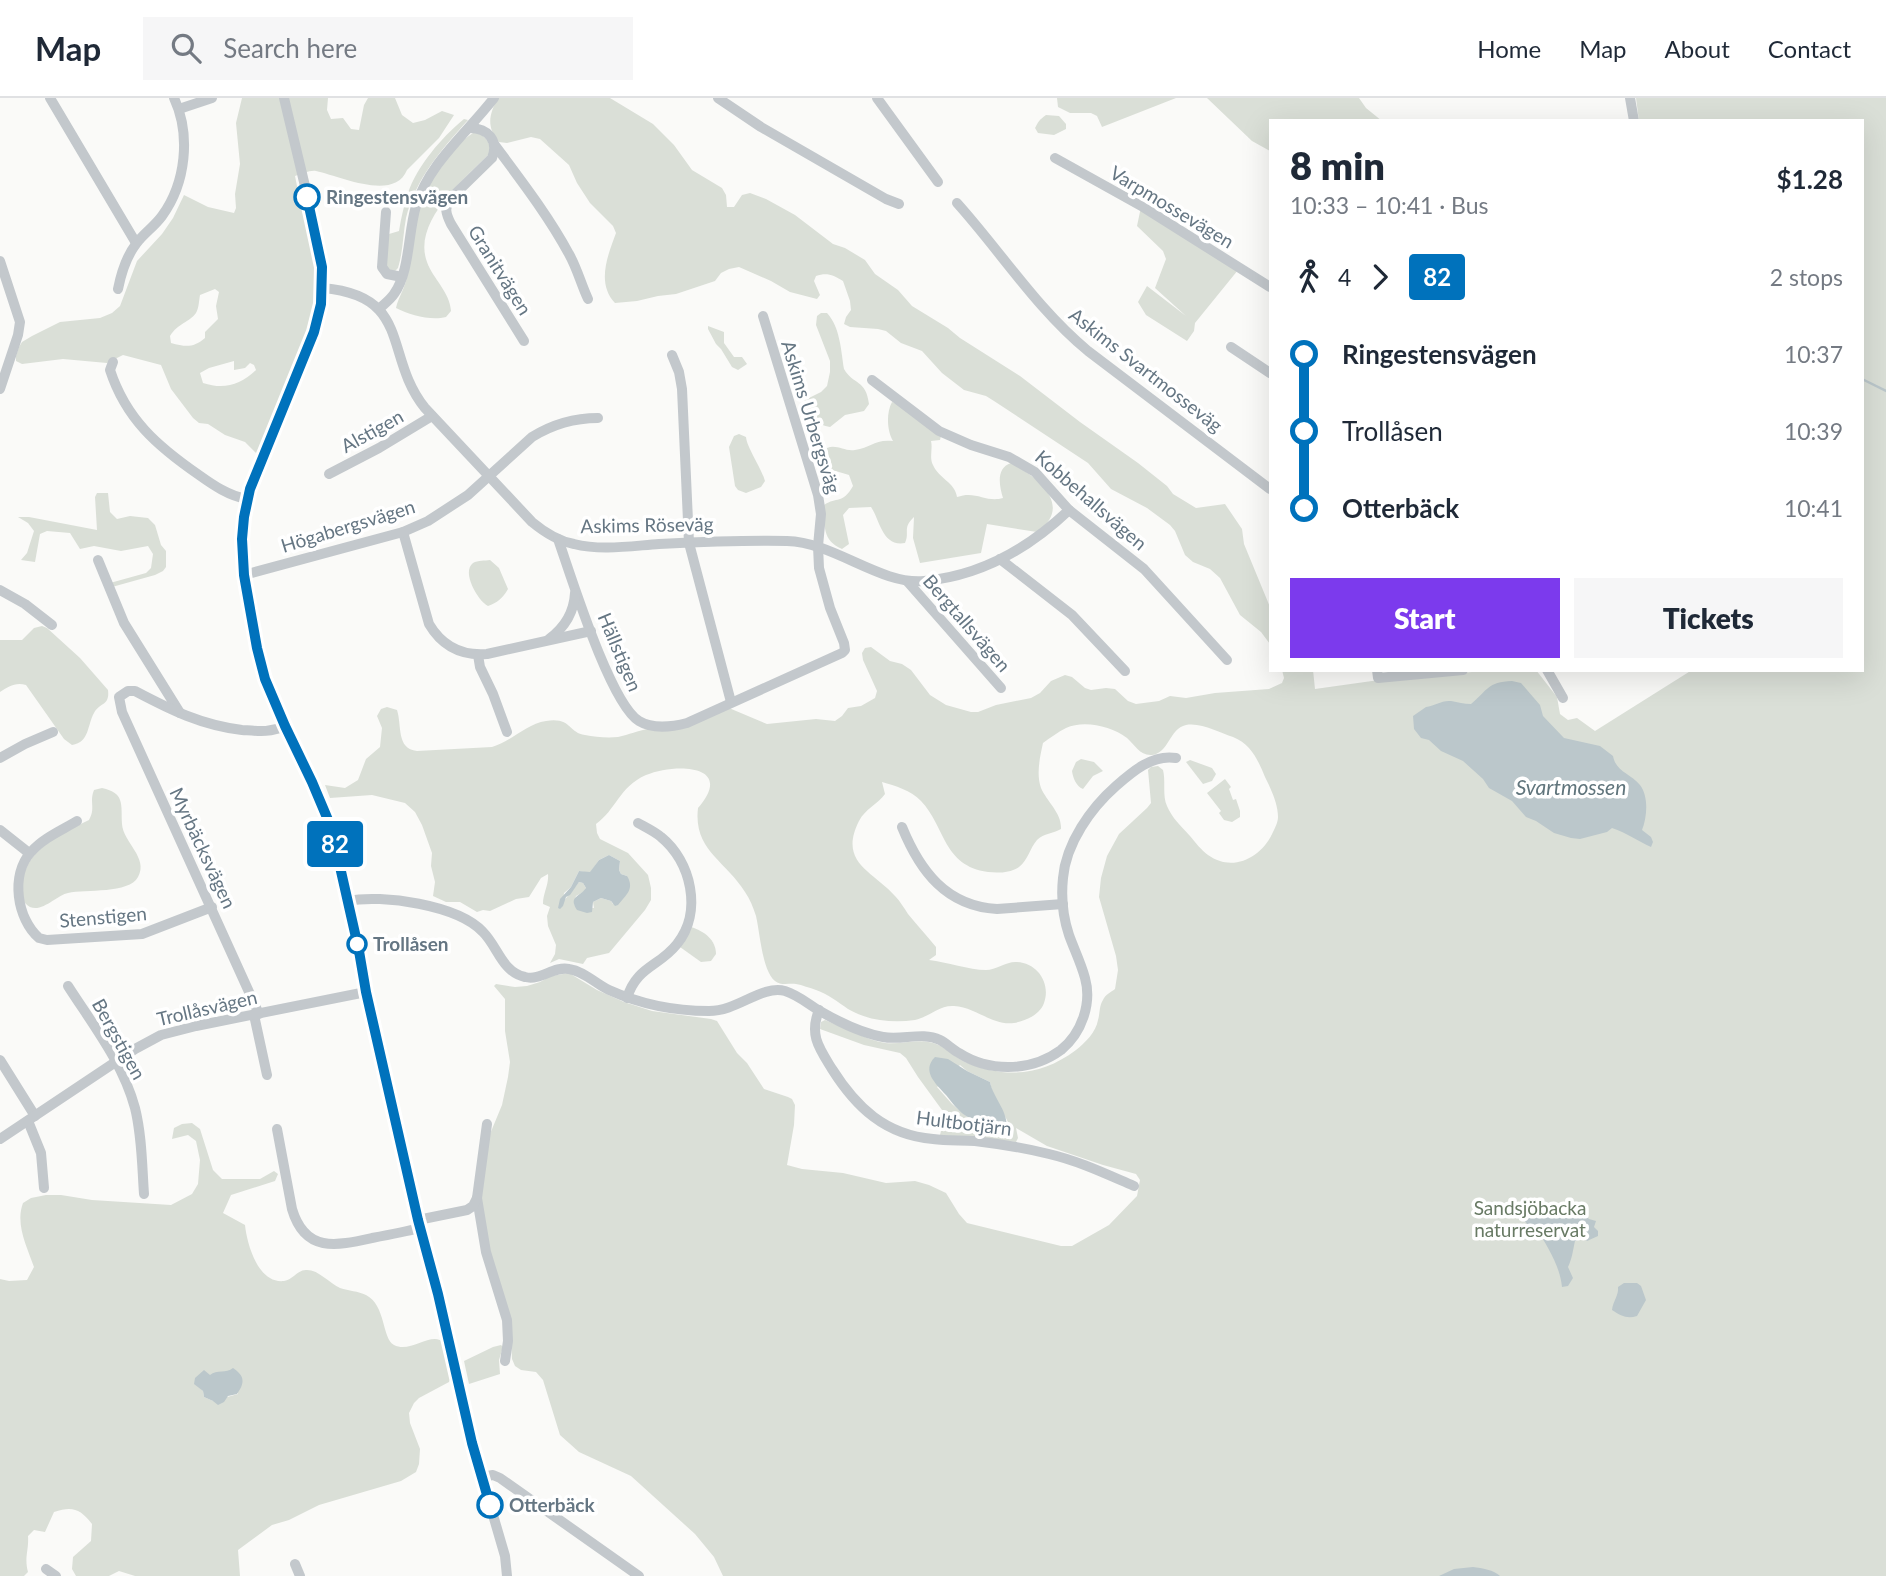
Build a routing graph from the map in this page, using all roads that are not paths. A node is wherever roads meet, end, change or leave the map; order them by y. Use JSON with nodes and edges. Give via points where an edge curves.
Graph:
{"nodes":[{"id":1,"x":50,"y":98,"type":"edge"},
{"id":2,"x":174,"y":98,"type":"edge"},
{"id":3,"x":212,"y":98,"type":"edge"},
{"id":4,"x":284,"y":98,"type":"edge"},
{"id":5,"x":494,"y":98,"type":"edge"},
{"id":6,"x":718,"y":98,"type":"edge"},
{"id":7,"x":877,"y":98,"type":"edge"},
{"id":8,"x":1630,"y":98,"type":"edge"},
{"id":9,"x":179,"y":109,"type":"junction"},
{"id":10,"x":1634,"y":119,"type":"edge"},
{"id":11,"x":470,"y":128,"type":"junction"},
{"id":12,"x":494,"y":144,"type":"junction"},
{"id":13,"x":1055,"y":158,"type":"dead end"},
{"id":14,"x":938,"y":182,"type":"dead end"},
{"id":15,"x":957,"y":203,"type":"dead end"},
{"id":16,"x":899,"y":204,"type":"dead end"},
{"id":17,"x":386,"y":212,"type":"dead end"},
{"id":18,"x":136,"y":243,"type":"junction"},
{"id":19,"x":0,"y":261,"type":"edge"},
{"id":20,"x":402,"y":277,"type":"junction"},
{"id":21,"x":1269,"y":286,"type":"edge"},
{"id":22,"x":323,"y":288,"type":"junction"},
{"id":23,"x":118,"y":289,"type":"dead end"},
{"id":24,"x":588,"y":299,"type":"dead end"},
{"id":25,"x":379,"y":309,"type":"junction"},
{"id":26,"x":763,"y":316,"type":"dead end"},
{"id":27,"x":524,"y":341,"type":"dead end"},
{"id":28,"x":1231,"y":347,"type":"dead end"},
{"id":29,"x":672,"y":355,"type":"dead end"},
{"id":30,"x":113,"y":362,"type":"dead end"},
{"id":31,"x":1269,"y":372,"type":"edge"},
{"id":32,"x":872,"y":380,"type":"dead end"},
{"id":33,"x":0,"y":389,"type":"edge"},
{"id":34,"x":432,"y":416,"type":"junction"},
{"id":35,"x":598,"y":418,"type":"dead end"},
{"id":36,"x":328,"y":474,"type":"dead end"},
{"id":37,"x":489,"y":476,"type":"junction"},
{"id":38,"x":1269,"y":488,"type":"edge"},
{"id":39,"x":247,"y":499,"type":"junction"},
{"id":40,"x":1069,"y":510,"type":"junction"},
{"id":41,"x":403,"y":532,"type":"junction"},
{"id":42,"x":558,"y":539,"type":"junction"},
{"id":43,"x":689,"y":543,"type":"junction"},
{"id":44,"x":818,"y":546,"type":"junction"},
{"id":45,"x":1000,"y":559,"type":"junction"},
{"id":46,"x":98,"y":560,"type":"dead end"},
{"id":47,"x":244,"y":575,"type":"junction"},
{"id":48,"x":908,"y":581,"type":"junction"},
{"id":49,"x":574,"y":584,"type":"junction"},
{"id":50,"x":0,"y":590,"type":"edge"},
{"id":51,"x":52,"y":625,"type":"dead end"},
{"id":52,"x":591,"y":631,"type":"junction"},
{"id":53,"x":545,"y":641,"type":"junction"},
{"id":54,"x":845,"y":650,"type":"joint"},
{"id":55,"x":478,"y":655,"type":"junction"},
{"id":56,"x":1227,"y":660,"type":"dead end"},
{"id":57,"x":1125,"y":671,"type":"dead end"},
{"id":58,"x":1377,"y":672,"type":"edge"},
{"id":59,"x":1442,"y":672,"type":"edge"},
{"id":60,"x":1548,"y":672,"type":"edge"},
{"id":61,"x":1001,"y":688,"type":"dead end"},
{"id":62,"x":1563,"y":698,"type":"dead end"},
{"id":63,"x":731,"y":702,"type":"junction"},
{"id":64,"x":181,"y":714,"type":"junction"},
{"id":65,"x":285,"y":726,"type":"junction"},
{"id":66,"x":53,"y":732,"type":"dead end"},
{"id":67,"x":507,"y":732,"type":"dead end"},
{"id":68,"x":0,"y":758,"type":"edge"},
{"id":69,"x":1176,"y":758,"type":"dead end"},
{"id":70,"x":78,"y":821,"type":"dead end"},
{"id":71,"x":638,"y":823,"type":"dead end"},
{"id":72,"x":902,"y":827,"type":"dead end"},
{"id":73,"x":0,"y":830,"type":"edge"},
{"id":74,"x":29,"y":853,"type":"junction"},
{"id":75,"x":348,"y":901,"type":"junction"},
{"id":76,"x":1063,"y":904,"type":"junction"},
{"id":77,"x":212,"y":907,"type":"junction"},
{"id":78,"x":68,"y":986,"type":"dead end"},
{"id":79,"x":366,"y":992,"type":"junction"},
{"id":80,"x":627,"y":998,"type":"junction"},
{"id":81,"x":819,"y":1010,"type":"junction"},
{"id":82,"x":257,"y":1014,"type":"junction"},
{"id":83,"x":0,"y":1060,"type":"edge"},
{"id":84,"x":116,"y":1061,"type":"junction"},
{"id":85,"x":267,"y":1075,"type":"dead end"},
{"id":86,"x":32,"y":1119,"type":"junction"},
{"id":87,"x":487,"y":1124,"type":"dead end"},
{"id":88,"x":277,"y":1129,"type":"dead end"},
{"id":89,"x":0,"y":1139,"type":"edge"},
{"id":90,"x":1134,"y":1186,"type":"dead end"},
{"id":91,"x":44,"y":1188,"type":"dead end"},
{"id":92,"x":144,"y":1194,"type":"dead end"},
{"id":93,"x":477,"y":1198,"type":"junction"},
{"id":94,"x":419,"y":1224,"type":"junction"},
{"id":95,"x":505,"y":1361,"type":"dead end"},
{"id":96,"x":482,"y":1476,"type":"junction"},
{"id":97,"x":295,"y":1564,"type":"dead end"},
{"id":98,"x":46,"y":1569,"type":"dead end"},
{"id":99,"x":56,"y":1576,"type":"edge"},
{"id":100,"x":300,"y":1576,"type":"edge"},
{"id":101,"x":508,"y":1576,"type":"edge"},
{"id":102,"x":639,"y":1576,"type":"edge"}],
"edges":[{"from":1,"to":18,"type":"street"},
{"from":2,"to":9,"type":"street"},
{"from":3,"to":9,"type":"street"},
{"from":4,"to":22,"type":"street","via":[[320,249]]},
{"from":5,"to":11,"type":"street"},
{"from":6,"to":16,"type":"street"},
{"from":7,"to":14,"type":"street"},
{"from":8,"to":10,"type":"street"},
{"from":9,"to":18,"type":"street","via":[[184,153],[176,190],[161,217]]},
{"from":11,"to":12,"type":"street","via":[[484,130]]},
{"from":11,"to":20,"type":"street","via":[[441,159],[422,189]]},
{"from":12,"to":24,"type":"street","via":[[566,248]]},
{"from":12,"to":27,"type":"street","name":"Granitvägen","via":[[492,158],[450,199],[446,212]]},
{"from":13,"to":21,"type":"street","name":"Varpmossevägen"},
{"from":15,"to":38,"type":"street","name":"Askims Svartmosseväg","via":[[1066,333]]},
{"from":17,"to":20,"type":"street","via":[[382,267],[387,274]]},
{"from":18,"to":23,"type":"street"},
{"from":19,"to":33,"type":"street","via":[[20,323]]},
{"from":20,"to":25,"type":"street","via":[[396,293]]},
{"from":22,"to":25,"type":"street","via":[[354,294]]},
{"from":22,"to":39,"type":"street","via":[[314,332]]},
{"from":25,"to":34,"type":"street","name":"Askims Röseväg","via":[[389,323],[413,390]]},
{"from":26,"to":44,"type":"street","name":"Askims Urbergsväg","via":[[818,495]]},
{"from":28,"to":31,"type":"street"},
{"from":29,"to":43,"type":"street","via":[[682,388]]},
{"from":30,"to":39,"type":"street","via":[[110,370],[120,394],[148,435],[206,480]]},
{"from":32,"to":40,"type":"street","name":"Kobbehallsvägen","via":[[939,430],[1027,466]]},
{"from":34,"to":36,"type":"street","name":"Alstigen"},
{"from":34,"to":37,"type":"street","name":"Askims Röseväg"},
{"from":35,"to":37,"type":"street","name":"Högabergsvägen","via":[[569,420],[542,431]]},
{"from":37,"to":41,"type":"street","name":"Högabergsvägen","via":[[443,512]]},
{"from":37,"to":42,"type":"street","name":"Askims Röseväg","via":[[532,522]]},
{"from":39,"to":47,"type":"street"},
{"from":40,"to":45,"type":"street","name":"Askims Röseväg","via":[[1040,535]]},
{"from":40,"to":56,"type":"street","name":"Kobbehallsvägen","via":[[1143,569]]},
{"from":41,"to":47,"type":"street","name":"Högabergsvägen"},
{"from":41,"to":55,"type":"street","via":[[433,632],[456,650]]},
{"from":42,"to":43,"type":"street","name":"Askims Röseväg","via":[[592,547]]},
{"from":42,"to":49,"type":"street","name":"Hällstigen"},
{"from":43,"to":44,"type":"street","name":"Askims Röseväg","via":[[783,541]]},
{"from":43,"to":63,"type":"street"},
{"from":44,"to":48,"type":"street","name":"Askims Röseväg"},
{"from":44,"to":54,"type":"street","name":"Askims Urbergsväg","via":[[822,580]]},
{"from":45,"to":48,"type":"street","name":"Askims Röseväg","via":[[951,577]]},
{"from":45,"to":57,"type":"street","via":[[1072,615]]},
{"from":46,"to":64,"type":"street","via":[[124,623]]},
{"from":47,"to":65,"type":"street","via":[[260,661]]},
{"from":48,"to":61,"type":"street","name":"Bergtallsvägen"},
{"from":49,"to":52,"type":"street","name":"Hällstigen"},
{"from":49,"to":53,"type":"street","via":[[570,615]]},
{"from":50,"to":51,"type":"street"},
{"from":52,"to":53,"type":"street"},
{"from":52,"to":63,"type":"street","name":"Hällstigen","via":[[620,699],[642,723],[681,724]]},
{"from":53,"to":55,"type":"street"},
{"from":54,"to":63,"type":"street","name":"Hällstigen"},
{"from":55,"to":67,"type":"street"},
{"from":58,"to":59,"type":"street","via":[[1378,678]]},
{"from":60,"to":62,"type":"street"},
{"from":64,"to":65,"type":"street","via":[[239,729],[268,731]]},
{"from":64,"to":77,"type":"street","name":"Myrbäcksvägen","via":[[135,691],[119,697]]},
{"from":65,"to":75,"type":"street","via":[[328,818]]},
{"from":66,"to":68,"type":"street"},
{"from":69,"to":76,"type":"street","via":[[1143,765],[1097,804],[1067,857]]},
{"from":70,"to":74,"type":"street"},
{"from":71,"to":80,"type":"street","via":[[661,837],[680,859],[691,906],[680,940],[635,979]]},
{"from":72,"to":76,"type":"street","via":[[926,872],[967,902],[998,909]]},
{"from":73,"to":74,"type":"street"},
{"from":74,"to":77,"type":"street","name":"Stenstigen","via":[[20,876],[22,914],[36,936],[47,940],[145,934]]},
{"from":75,"to":79,"type":"street"},
{"from":75,"to":80,"type":"street","via":[[385,899],[448,912],[482,931],[516,974],[535,978],[568,968]]},
{"from":76,"to":81,"type":"street","via":[[1087,985],[1086,1009],[1066,1046],[1040,1062],[1016,1067],[991,1065],[965,1057],[935,1038],[886,1038]]},
{"from":77,"to":82,"type":"street","name":"Myrbäcksvägen"},
{"from":78,"to":84,"type":"street","name":"Bergstigen"},
{"from":79,"to":82,"type":"street","name":"Trollåsvägen"},
{"from":79,"to":94,"type":"street"},
{"from":80,"to":81,"type":"street","via":[[678,1009],[716,1011],[782,990]]},
{"from":81,"to":90,"type":"street","name":"Hultbotjärn","via":[[815,1036],[826,1059],[856,1102],[887,1125],[922,1138],[1051,1154]]},
{"from":82,"to":84,"type":"street","name":"Trollåsvägen","via":[[161,1035]]},
{"from":82,"to":85,"type":"street","name":"Myrbäcksvägen"},
{"from":83,"to":86,"type":"street"},
{"from":84,"to":86,"type":"street","name":"Trollåsvägen"},
{"from":84,"to":92,"type":"street","name":"Bergstigen","via":[[138,1121]]},
{"from":86,"to":89,"type":"street","name":"Trollåsvägen"},
{"from":86,"to":91,"type":"street"},
{"from":87,"to":93,"type":"street"},
{"from":88,"to":94,"type":"street","via":[[293,1215],[310,1238],[333,1245]]},
{"from":93,"to":94,"type":"street","via":[[467,1210]]},
{"from":93,"to":95,"type":"street","via":[[486,1252],[506,1320]]},
{"from":94,"to":96,"type":"street"},
{"from":96,"to":101,"type":"street"},
{"from":96,"to":102,"type":"street","via":[[500,1478]]},
{"from":97,"to":100,"type":"street"},
{"from":98,"to":99,"type":"street"}]}
